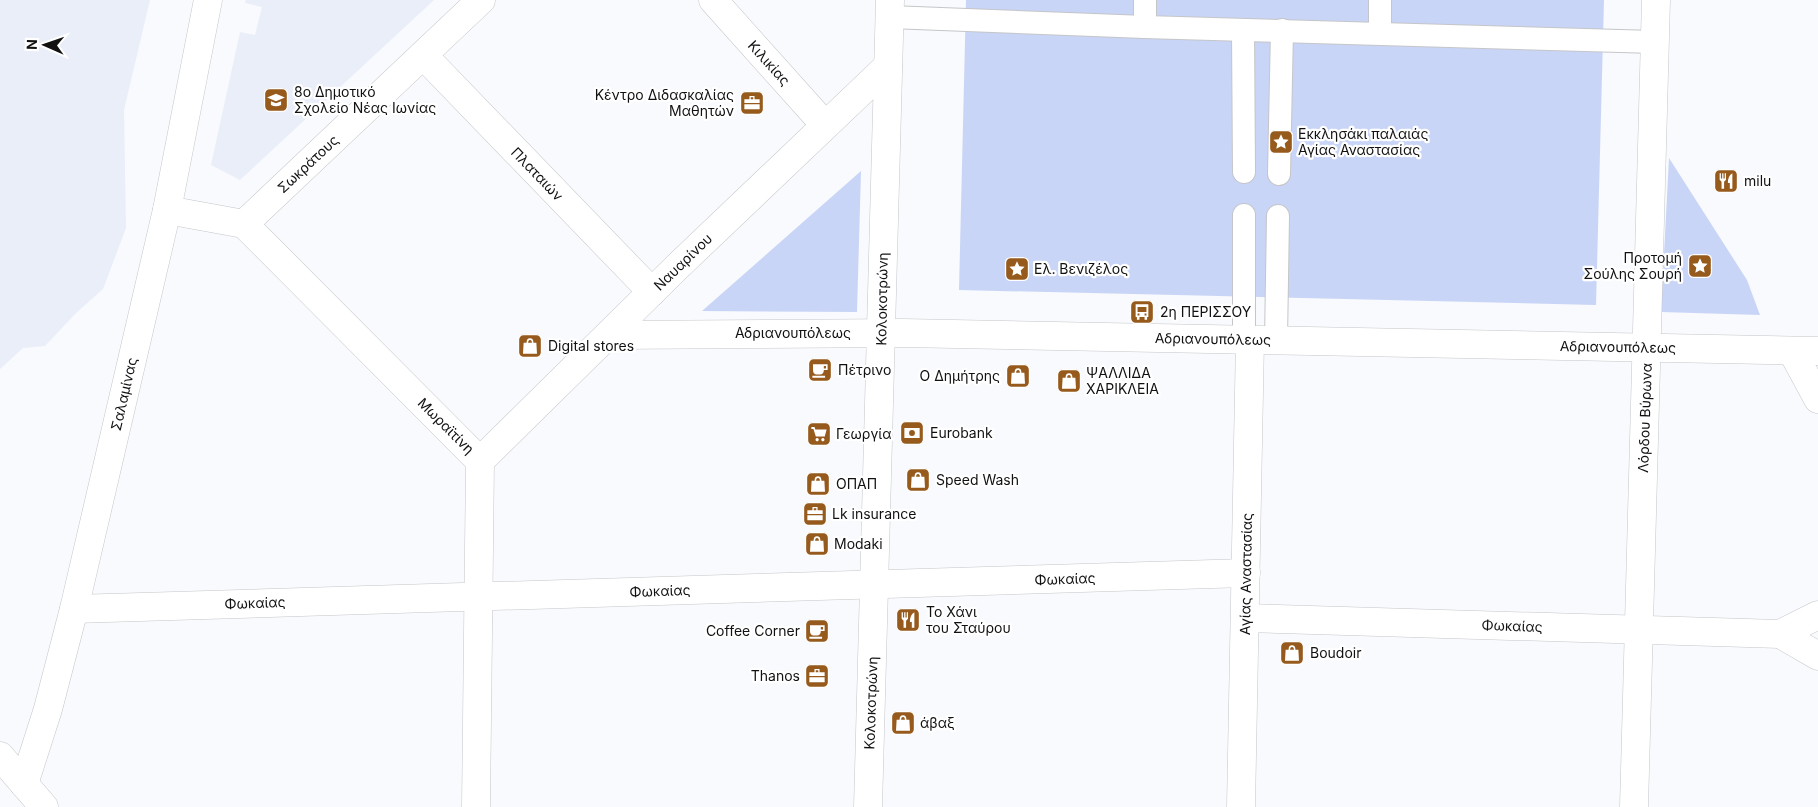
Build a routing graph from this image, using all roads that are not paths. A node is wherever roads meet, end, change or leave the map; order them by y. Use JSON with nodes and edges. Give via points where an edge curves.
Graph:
{"nodes":[{"id":1,"x":208,"y":0,"type":"edge"},
{"id":2,"x":480,"y":0,"type":"edge"},
{"id":3,"x":713,"y":0,"type":"edge"},
{"id":4,"x":1145,"y":0,"type":"edge"},
{"id":5,"x":1380,"y":0,"type":"edge"},
{"id":6,"x":1656,"y":0,"type":"edge"},
{"id":7,"x":890,"y":9,"type":"edge"},
{"id":8,"x":1145,"y":27,"type":"junction"},
{"id":9,"x":1244,"y":30,"type":"junction"},
{"id":10,"x":1282,"y":30,"type":"junction"},
{"id":11,"x":1380,"y":33,"type":"junction"},
{"id":12,"x":1655,"y":42,"type":"junction"},
{"id":13,"x":423,"y":55,"type":"junction"},
{"id":14,"x":888,"y":66,"type":"junction"},
{"id":15,"x":825,"y":125,"type":"junction"},
{"id":16,"x":1244,"y":172,"type":"dead end"},
{"id":17,"x":1279,"y":174,"type":"dead end"},
{"id":18,"x":166,"y":210,"type":"junction"},
{"id":19,"x":1244,"y":215,"type":"dead end"},
{"id":20,"x":1278,"y":216,"type":"dead end"},
{"id":21,"x":244,"y":224,"type":"junction"},
{"id":22,"x":652,"y":292,"type":"junction"},
{"id":23,"x":882,"y":333,"type":"junction"},
{"id":24,"x":609,"y":335,"type":"junction"},
{"id":25,"x":1257,"y":340,"type":"junction"},
{"id":26,"x":1647,"y":348,"type":"junction"},
{"id":27,"x":1805,"y":351,"type":"edge"},
{"id":28,"x":1818,"y":399,"type":"edge"},
{"id":29,"x":480,"y":461,"type":"junction"},
{"id":30,"x":1246,"y":573,"type":"junction"},
{"id":31,"x":874,"y":585,"type":"junction"},
{"id":32,"x":479,"y":596,"type":"junction"},
{"id":33,"x":74,"y":609,"type":"junction"},
{"id":34,"x":1818,"y":615,"type":"edge"},
{"id":35,"x":1245,"y":618,"type":"junction"},
{"id":36,"x":1639,"y":630,"type":"junction"},
{"id":37,"x":1780,"y":634,"type":"junction"},
{"id":38,"x":1818,"y":656,"type":"edge"},
{"id":39,"x":0,"y":756,"type":"edge"},
{"id":40,"x":24,"y":784,"type":"junction"},
{"id":41,"x":44,"y":807,"type":"edge"},
{"id":42,"x":476,"y":807,"type":"edge"},
{"id":43,"x":868,"y":807,"type":"edge"},
{"id":44,"x":1241,"y":807,"type":"edge"},
{"id":45,"x":1634,"y":807,"type":"edge"}],
"edges":[{"from":1,"to":18,"type":"street","name":"Σαλαμίνας"},
{"from":2,"to":13,"type":"street","name":"Σωκράτους"},
{"from":3,"to":15,"type":"street","name":"Κιλικίας"},
{"from":4,"to":8,"type":"street"},
{"from":5,"to":11,"type":"street"},
{"from":6,"to":12,"type":"street","name":"Λόρδου Βύρωνα"},
{"from":7,"to":8,"type":"street"},
{"from":7,"to":14,"type":"street","name":"Κολοκοτρώνη"},
{"from":8,"to":9,"type":"street"},
{"from":9,"to":10,"type":"street"},
{"from":9,"to":16,"type":"street"},
{"from":10,"to":11,"type":"street"},
{"from":10,"to":17,"type":"street"},
{"from":11,"to":12,"type":"street"},
{"from":12,"to":26,"type":"street","name":"Λόρδου Βύρωνα"},
{"from":13,"to":21,"type":"street","name":"Σωκράτους"},
{"from":13,"to":22,"type":"street","name":"Πλαταιών"},
{"from":14,"to":15,"type":"street","name":"Ναυαρίνου"},
{"from":14,"to":23,"type":"street","name":"Κολοκοτρώνη"},
{"from":15,"to":22,"type":"street","name":"Ναυαρίνου"},
{"from":18,"to":21,"type":"street"},
{"from":18,"to":33,"type":"street","name":"Σαλαμίνας"},
{"from":19,"to":25,"type":"street"},
{"from":20,"to":25,"type":"street"},
{"from":21,"to":29,"type":"street","name":"Μωραϊτίνη"},
{"from":22,"to":24,"type":"street","name":"Ναυαρίνου"},
{"from":23,"to":24,"type":"street","name":"Αδριανουπόλεως"},
{"from":23,"to":25,"type":"street","name":"Αδριανουπόλεως"},
{"from":23,"to":31,"type":"street","name":"Κολοκοτρώνη"},
{"from":24,"to":29,"type":"street","name":"Ναυαρίνου"},
{"from":25,"to":26,"type":"street","name":"Αδριανουπόλεως"},
{"from":25,"to":30,"type":"street","name":"Αγίας Αναστασίας"},
{"from":26,"to":27,"type":"street","name":"Αδριανουπόλεως"},
{"from":26,"to":36,"type":"street","name":"Λόρδου Βύρωνα"},
{"from":27,"to":28,"type":"street"},
{"from":29,"to":32,"type":"street","name":"Μωραϊτίνη"},
{"from":30,"to":31,"type":"street","name":"Φωκαίας"},
{"from":30,"to":35,"type":"street","name":"Αγίας Αναστασίας"},
{"from":31,"to":32,"type":"street","name":"Φωκαίας"},
{"from":31,"to":43,"type":"street","name":"Κολοκοτρώνη"},
{"from":32,"to":33,"type":"street","name":"Φωκαίας"},
{"from":32,"to":42,"type":"street","name":"Μωραϊτίνη"},
{"from":33,"to":40,"type":"street","name":"Σαλαμίνας"},
{"from":34,"to":37,"type":"street","name":"Φωκαίας"},
{"from":35,"to":36,"type":"street","name":"Φωκαίας"},
{"from":35,"to":44,"type":"street","name":"Αγίας Αναστασίας"},
{"from":36,"to":37,"type":"street","name":"Φωκαίας"},
{"from":36,"to":45,"type":"street","name":"Λόρδου Βύρωνα"},
{"from":37,"to":38,"type":"street","name":"Φωκαίας"},
{"from":39,"to":40,"type":"street"},
{"from":40,"to":41,"type":"street"}]}
